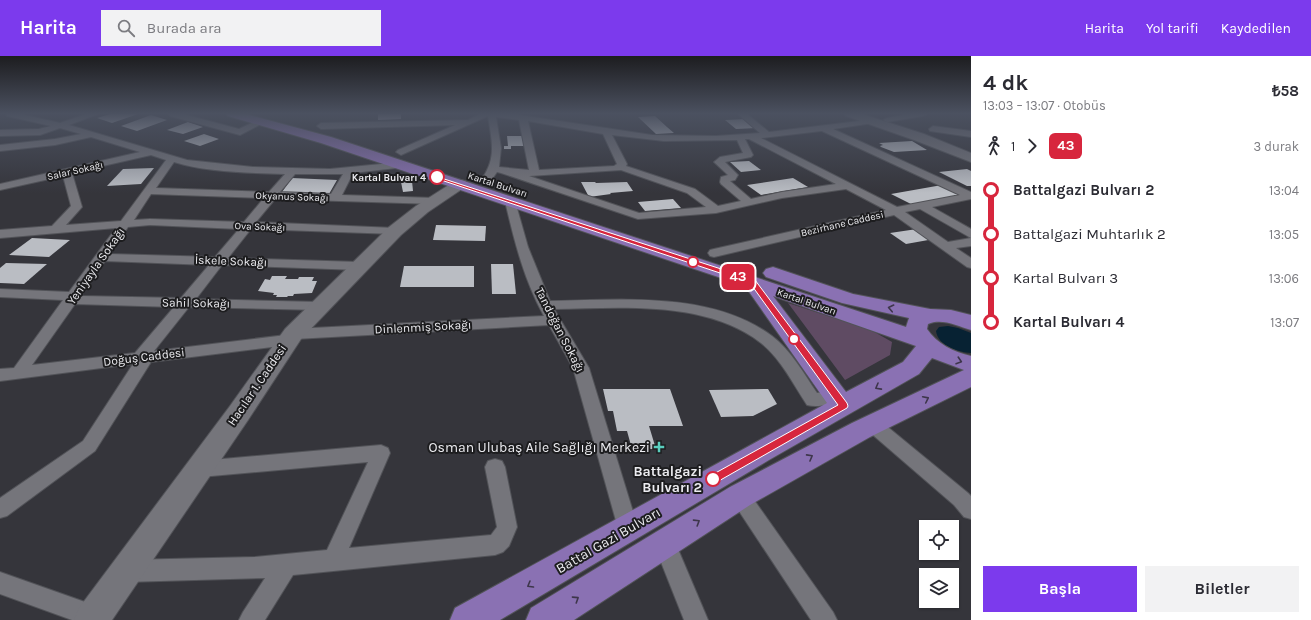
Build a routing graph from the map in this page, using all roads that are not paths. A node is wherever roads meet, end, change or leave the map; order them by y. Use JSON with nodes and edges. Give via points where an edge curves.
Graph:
{"nodes":[{"id":1,"x":64,"y":140,"type":"edge"},
{"id":2,"x":110,"y":140,"type":"edge"},
{"id":3,"x":327,"y":140,"type":"edge"},
{"id":4,"x":356,"y":140,"type":"edge"},
{"id":5,"x":435,"y":140,"type":"edge"},
{"id":6,"x":497,"y":140,"type":"edge"},
{"id":7,"x":528,"y":140,"type":"edge"},
{"id":8,"x":611,"y":140,"type":"edge"},
{"id":9,"x":746,"y":140,"type":"edge"},
{"id":10,"x":754,"y":140,"type":"edge"},
{"id":11,"x":850,"y":140,"type":"edge"},
{"id":12,"x":927,"y":140,"type":"edge"},
{"id":13,"x":944,"y":140,"type":"edge"},
{"id":14,"x":0,"y":148,"type":"edge"},
{"id":15,"x":971,"y":150,"type":"edge"},
{"id":16,"x":151,"y":152,"type":"junction"},
{"id":17,"x":172,"y":158,"type":"junction"},
{"id":18,"x":971,"y":158,"type":"edge"},
{"id":19,"x":401,"y":159,"type":"junction"},
{"id":20,"x":620,"y":167,"type":"junction"},
{"id":21,"x":350,"y":170,"type":"junction"},
{"id":22,"x":292,"y":171,"type":"junction"},
{"id":23,"x":67,"y":172,"type":"junction"},
{"id":24,"x":495,"y":173,"type":"junction"},
{"id":25,"x":535,"y":173,"type":"junction"},
{"id":26,"x":460,"y":184,"type":"junction"},
{"id":27,"x":847,"y":186,"type":"junction"},
{"id":28,"x":0,"y":187,"type":"edge"},
{"id":29,"x":149,"y":191,"type":"junction"},
{"id":30,"x":273,"y":195,"type":"junction"},
{"id":31,"x":971,"y":196,"type":"edge"},
{"id":32,"x":335,"y":197,"type":"junction"},
{"id":33,"x":435,"y":201,"type":"junction"},
{"id":34,"x":510,"y":201,"type":"junction"},
{"id":35,"x":750,"y":203,"type":"junction"},
{"id":36,"x":922,"y":206,"type":"junction"},
{"id":37,"x":716,"y":210,"type":"junction"},
{"id":38,"x":896,"y":211,"type":"junction"},
{"id":39,"x":125,"y":225,"type":"junction"},
{"id":40,"x":249,"y":225,"type":"junction"},
{"id":41,"x":55,"y":230,"type":"junction"},
{"id":42,"x":395,"y":231,"type":"junction"},
{"id":43,"x":0,"y":234,"type":"edge"},
{"id":44,"x":971,"y":234,"type":"edge"},
{"id":45,"x":971,"y":242,"type":"edge"},
{"id":46,"x":945,"y":246,"type":"junction"},
{"id":47,"x":714,"y":253,"type":"junction"},
{"id":48,"x":102,"y":257,"type":"junction"},
{"id":49,"x":217,"y":261,"type":"junction"},
{"id":50,"x":971,"y":264,"type":"edge"},
{"id":51,"x":359,"y":266,"type":"junction"},
{"id":52,"x":752,"y":271,"type":"junction"},
{"id":53,"x":0,"y":293,"type":"edge"},
{"id":54,"x":73,"y":298,"type":"junction"},
{"id":55,"x":184,"y":302,"type":"junction"},
{"id":56,"x":545,"y":305,"type":"junction"},
{"id":57,"x":320,"y":306,"type":"junction"},
{"id":58,"x":930,"y":316,"type":"junction"},
{"id":59,"x":554,"y":320,"type":"junction"},
{"id":60,"x":966,"y":320,"type":"edge"},
{"id":61,"x":291,"y":337,"type":"junction"},
{"id":62,"x":926,"y":343,"type":"junction"},
{"id":63,"x":143,"y":357,"type":"junction"},
{"id":64,"x":971,"y":364,"type":"edge"},
{"id":65,"x":7,"y":376,"type":"edge"},
{"id":66,"x":971,"y":377,"type":"edge"},
{"id":67,"x":840,"y":401,"type":"junction"},
{"id":68,"x":872,"y":424,"type":"junction"},
{"id":69,"x":495,"y":467,"type":"dead end"},
{"id":70,"x":200,"y":469,"type":"junction"},
{"id":71,"x":740,"y":496,"type":"junction"},
{"id":72,"x":0,"y":509,"type":"edge"},
{"id":73,"x":971,"y":510,"type":"edge"},
{"id":74,"x":628,"y":528,"type":"junction"},
{"id":75,"x":664,"y":542,"type":"junction"},
{"id":76,"x":333,"y":560,"type":"junction"},
{"id":77,"x":287,"y":565,"type":"junction"},
{"id":78,"x":126,"y":571,"type":"junction"},
{"id":79,"x":0,"y":584,"type":"edge"},
{"id":80,"x":92,"y":618,"type":"edge"},
{"id":81,"x":251,"y":620,"type":"edge"},
{"id":82,"x":468,"y":620,"type":"edge"},
{"id":83,"x":543,"y":620,"type":"edge"},
{"id":84,"x":696,"y":620,"type":"edge"},
{"id":85,"x":825,"y":620,"type":"edge"}],
"edges":[{"from":1,"to":14,"type":"street"},
{"from":2,"to":16,"type":"street"},
{"from":3,"to":19,"type":"main road","name":"Kartal Bulvarı"},
{"from":4,"to":19,"type":"main road","name":"Kartal Bulvarı"},
{"from":5,"to":19,"type":"street"},
{"from":6,"to":24,"type":"street","via":[[498,156]]},
{"from":7,"to":25,"type":"street"},
{"from":8,"to":20,"type":"street","via":[[621,162]]},
{"from":9,"to":35,"type":"street","via":[[748,155],[719,162],[733,176],[725,179],[725,182]]},
{"from":10,"to":27,"type":"street"},
{"from":11,"to":31,"type":"street"},
{"from":12,"to":18,"type":"street"},
{"from":13,"to":15,"type":"street"},
{"from":16,"to":17,"type":"street"},
{"from":16,"to":23,"type":"street","name":"Salar Sokağı"},
{"from":17,"to":22,"type":"street","via":[[186,163]]},
{"from":17,"to":29,"type":"street","name":"Yeniyayla Sokağı"},
{"from":19,"to":21,"type":"street"},
{"from":19,"to":24,"type":"main road","name":"Kartal Bulvarı"},
{"from":19,"to":26,"type":"main road","name":"Kartal Bulvarı"},
{"from":20,"to":25,"type":"street","via":[[613,170]]},
{"from":20,"to":37,"type":"street","via":[[691,191]]},
{"from":21,"to":22,"type":"street"},
{"from":21,"to":32,"type":"street"},
{"from":22,"to":30,"type":"street"},
{"from":23,"to":28,"type":"street","name":"Salar Sokağı"},
{"from":23,"to":41,"type":"street","via":[[77,207]]},
{"from":24,"to":25,"type":"street"},
{"from":24,"to":37,"type":"street","via":[[638,216]]},
{"from":24,"to":47,"type":"main road","name":"Kartal Bulvarı"},
{"from":26,"to":33,"type":"street","name":"Hacılar 1. Caddesi"},
{"from":26,"to":34,"type":"main road","name":"Kartal Bulvarı"},
{"from":27,"to":35,"type":"street","via":[[782,195]]},
{"from":27,"to":38,"type":"street"},
{"from":29,"to":30,"type":"street","name":"Okyanus Sokağı"},
{"from":29,"to":39,"type":"street","name":"Yeniyayla Sokağı"},
{"from":30,"to":32,"type":"street","name":"Okyanus Sokağı"},
{"from":30,"to":40,"type":"street"},
{"from":31,"to":36,"type":"street","name":"Bezirhane Caddesi"},
{"from":32,"to":33,"type":"street","name":"Okyanus Sokağı"},
{"from":33,"to":42,"type":"street","name":"Hacılar 1. Caddesi"},
{"from":34,"to":52,"type":"main road","name":"Kartal Bulvarı"},
{"from":34,"to":56,"type":"street","name":"Tandoğan Sokağı","via":[[522,248]]},
{"from":35,"to":37,"type":"street"},
{"from":36,"to":38,"type":"street","name":"Bezirhane Caddesi"},
{"from":36,"to":44,"type":"street"},
{"from":38,"to":46,"type":"street"},
{"from":38,"to":47,"type":"street","name":"Bezirhane Caddesi"},
{"from":39,"to":40,"type":"street","name":"Ova Sokağı","via":[[150,222]]},
{"from":39,"to":41,"type":"street","name":"Ova Sokağı"},
{"from":39,"to":48,"type":"street","name":"Yeniyayla Sokağı"},
{"from":40,"to":42,"type":"street","name":"Ova Sokağı"},
{"from":40,"to":49,"type":"street"},
{"from":41,"to":43,"type":"street","name":"Ova Sokağı"},
{"from":42,"to":51,"type":"street","name":"Hacılar 1. Caddesi"},
{"from":45,"to":46,"type":"street"},
{"from":46,"to":50,"type":"street"},
{"from":47,"to":52,"type":"main road","name":"Kartal Bulvarı"},
{"from":48,"to":49,"type":"street","name":"İskele Sokağı"},
{"from":48,"to":54,"type":"street","name":"Yeniyayla Sokağı"},
{"from":49,"to":51,"type":"street","name":"İskele Sokağı"},
{"from":49,"to":55,"type":"street"},
{"from":51,"to":57,"type":"street","name":"Hacılar 1. Caddesi"},
{"from":58,"to":52,"type":"main road","name":"Kartal Bulvarı","one_way":true,"via":[[849,299]]},
{"from":52,"to":62,"type":"main road","name":"Kartal Bulvarı"},
{"from":52,"to":67,"type":"main road"},
{"from":53,"to":54,"type":"street","name":"Sahil Sokağı"},
{"from":54,"to":55,"type":"street","name":"Sahil Sokağı"},
{"from":54,"to":65,"type":"street","name":"Yeniyayla Sokağı"},
{"from":55,"to":57,"type":"street","name":"Sahil Sokağı"},
{"from":55,"to":63,"type":"street"},
{"from":56,"to":59,"type":"street","name":"Tandoğan Sokağı"},
{"from":56,"to":67,"type":"street","via":[[668,307],[699,311],[734,320],[751,328],[773,345],[813,400]]},
{"from":57,"to":61,"type":"street","name":"Hacılar 1. Caddesi"},
{"from":58,"to":60,"type":"main road","name":"Kartal Bulvarı"},
{"from":58,"to":62,"type":"main road","via":[[918,320],[916,324],[916,329]]},
{"from":59,"to":61,"type":"street","name":"Dinlenmiş Sokağı"},
{"from":59,"to":74,"type":"street","name":"Tandoğan Sokağı","via":[[581,368]]},
{"from":61,"to":63,"type":"street","name":"Doğuş Caddesi"},
{"from":61,"to":70,"type":"street","name":"Hacılar 1. Caddesi"},
{"from":62,"to":64,"type":"main road","name":"Kartal Bulvarı","one_way":true,"via":[[951,358]]},
{"from":62,"to":67,"type":"main road","name":"Battal Gazi Bulvarı","one_way":true,"via":[[911,368]]},
{"from":63,"to":65,"type":"street","name":"Doğuş Caddesi"},
{"from":63,"to":72,"type":"street","via":[[89,446]]},
{"from":68,"to":66,"type":"main road","one_way":true},
{"from":67,"to":74,"type":"main road","name":"Battal Gazi Bulvarı","via":[[759,452]]},
{"from":71,"to":68,"type":"main road","one_way":true},
{"from":68,"to":73,"type":"street"},
{"from":69,"to":76,"type":"street","via":[[506,527],[505,534],[495,545]]},
{"from":70,"to":76,"type":"street","via":[[381,453]]},
{"from":70,"to":78,"type":"street","name":"Hacılar 1. Caddesi"},
{"from":75,"to":71,"type":"main road","one_way":true},
{"from":71,"to":85,"type":"street"},
{"from":74,"to":82,"type":"main road","name":"Battal Gazi Bulvarı","one_way":true},
{"from":83,"to":75,"type":"main road","one_way":true},
{"from":75,"to":84,"type":"street"},
{"from":76,"to":77,"type":"street"},
{"from":77,"to":78,"type":"street"},
{"from":77,"to":81,"type":"street"},
{"from":78,"to":80,"type":"street","name":"Hacılar 1. Caddesi"},
{"from":79,"to":80,"type":"street"}]}
